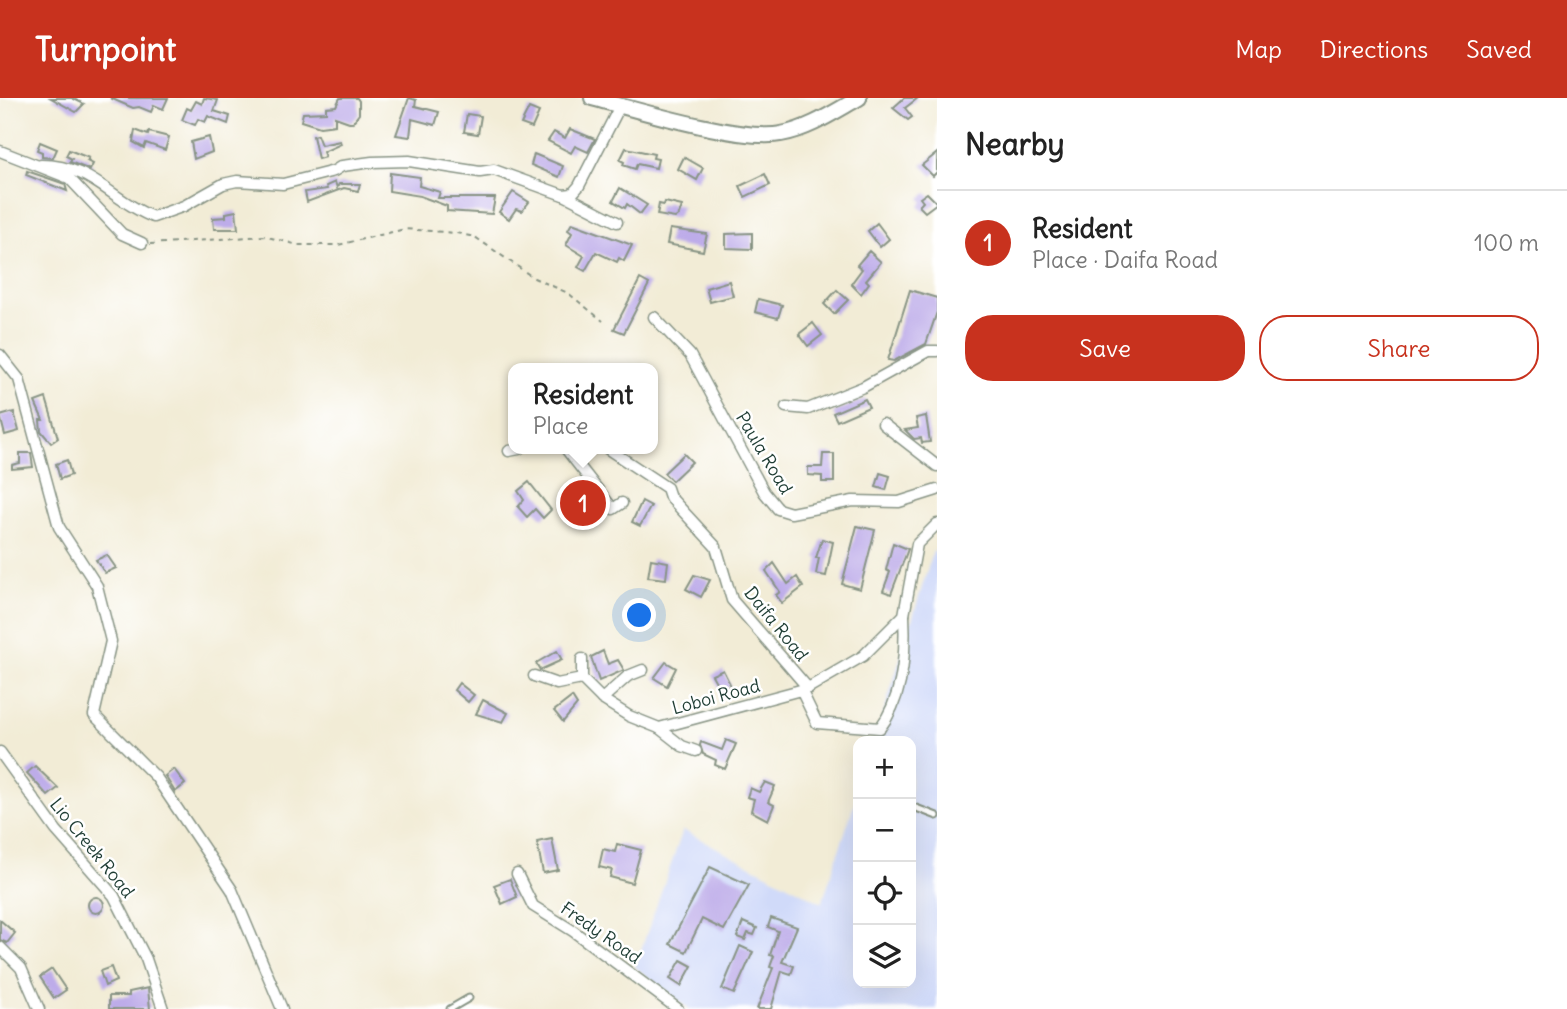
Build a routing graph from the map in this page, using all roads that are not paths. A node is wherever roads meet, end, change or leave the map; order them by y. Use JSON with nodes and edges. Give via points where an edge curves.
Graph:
{"nodes":[{"id":1,"x":592,"y":98,"type":"edge"},
{"id":2,"x":859,"y":98,"type":"edge"},
{"id":3,"x":620,"y":106,"type":"junction"},
{"id":4,"x":0,"y":151,"type":"edge"},
{"id":5,"x":41,"y":165,"type":"junction"},
{"id":6,"x":563,"y":195,"type":"junction"},
{"id":7,"x":617,"y":222,"type":"dead end"},
{"id":8,"x":142,"y":243,"type":"road end"},
{"id":9,"x":654,"y":317,"type":"dead end"},
{"id":10,"x":937,"y":351,"type":"edge"},
{"id":11,"x":0,"y":355,"type":"edge"},
{"id":12,"x":786,"y":407,"type":"dead end"},
{"id":13,"x":883,"y":424,"type":"dead end"},
{"id":14,"x":570,"y":454,"type":"edge"},
{"id":15,"x":616,"y":454,"type":"edge"},
{"id":16,"x":937,"y":466,"type":"edge"},
{"id":17,"x":937,"y":491,"type":"edge"},
{"id":18,"x":622,"y":503,"type":"dead end"},
{"id":19,"x":937,"y":524,"type":"edge"},
{"id":20,"x":904,"y":615,"type":"junction"},
{"id":21,"x":582,"y":659,"type":"dead end"},
{"id":22,"x":643,"y":670,"type":"dead end"},
{"id":23,"x":534,"y":676,"type":"dead end"},
{"id":24,"x":582,"y":679,"type":"junction"},
{"id":25,"x":805,"y":689,"type":"junction"},
{"id":26,"x":602,"y":699,"type":"junction"},
{"id":27,"x":659,"y":728,"type":"junction"},
{"id":28,"x":696,"y":751,"type":"dead end"},
{"id":29,"x":0,"y":752,"type":"edge"},
{"id":30,"x":916,"y":808,"type":"edge"},
{"id":31,"x":937,"y":816,"type":"edge"},
{"id":32,"x":517,"y":874,"type":"dead end"},
{"id":33,"x":0,"y":947,"type":"edge"},
{"id":34,"x":469,"y":998,"type":"dead end"},
{"id":35,"x":39,"y":1009,"type":"edge"},
{"id":36,"x":163,"y":1009,"type":"edge"},
{"id":37,"x":282,"y":1009,"type":"edge"},
{"id":38,"x":450,"y":1009,"type":"edge"},
{"id":39,"x":678,"y":1009,"type":"edge"}],
"edges":[{"from":1,"to":3,"type":"street"},
{"from":2,"to":3,"type":"street","via":[[816,123],[780,135],[742,134]]},
{"from":3,"to":6,"type":"street","via":[[579,186],[572,194]]},
{"from":4,"to":5,"type":"street"},
{"from":5,"to":6,"type":"street","via":[[77,171],[153,217],[223,184],[283,184],[372,162],[494,170]]},
{"from":5,"to":8,"type":"street","via":[[69,178],[122,234]]},
{"from":6,"to":7,"type":"street"},
{"from":9,"to":17,"type":"street","name":"Paula Road","via":[[690,355],[764,492],[778,509],[791,513],[853,501],[899,502]]},
{"from":10,"to":12,"type":"street","via":[[808,410]]},
{"from":11,"to":37,"type":"street","via":[[19,379],[58,527],[97,586],[111,641],[94,715],[156,777],[232,890]]},
{"from":13,"to":16,"type":"street"},
{"from":14,"to":18,"type":"street","via":[[613,509]]},
{"from":15,"to":25,"type":"street","name":"Daifa Road","via":[[667,488],[716,547],[732,600]]},
{"from":19,"to":20,"type":"street","via":[[917,544]]},
{"from":20,"to":25,"type":"street","name":"Daifa Road","via":[[863,656]]},
{"from":20,"to":25,"type":"street","via":[[906,650],[880,728],[817,723]]},
{"from":21,"to":24,"type":"street"},
{"from":22,"to":26,"type":"street","via":[[628,676]]},
{"from":23,"to":24,"type":"street","via":[[557,684]]},
{"from":24,"to":26,"type":"street","name":"Loboi Road"},
{"from":25,"to":27,"type":"street","name":"Loboi Road"},
{"from":26,"to":27,"type":"street","name":"Loboi Road"},
{"from":27,"to":28,"type":"street"},
{"from":29,"to":36,"type":"street","name":"Lio Creek Road","via":[[56,830],[114,896],[146,959]]},
{"from":30,"to":31,"type":"lane"},
{"from":32,"to":39,"type":"street","name":"Fredy Road","via":[[533,906]]},
{"from":33,"to":35,"type":"street","via":[[21,968]]},
{"from":34,"to":38,"type":"lane"}]}
